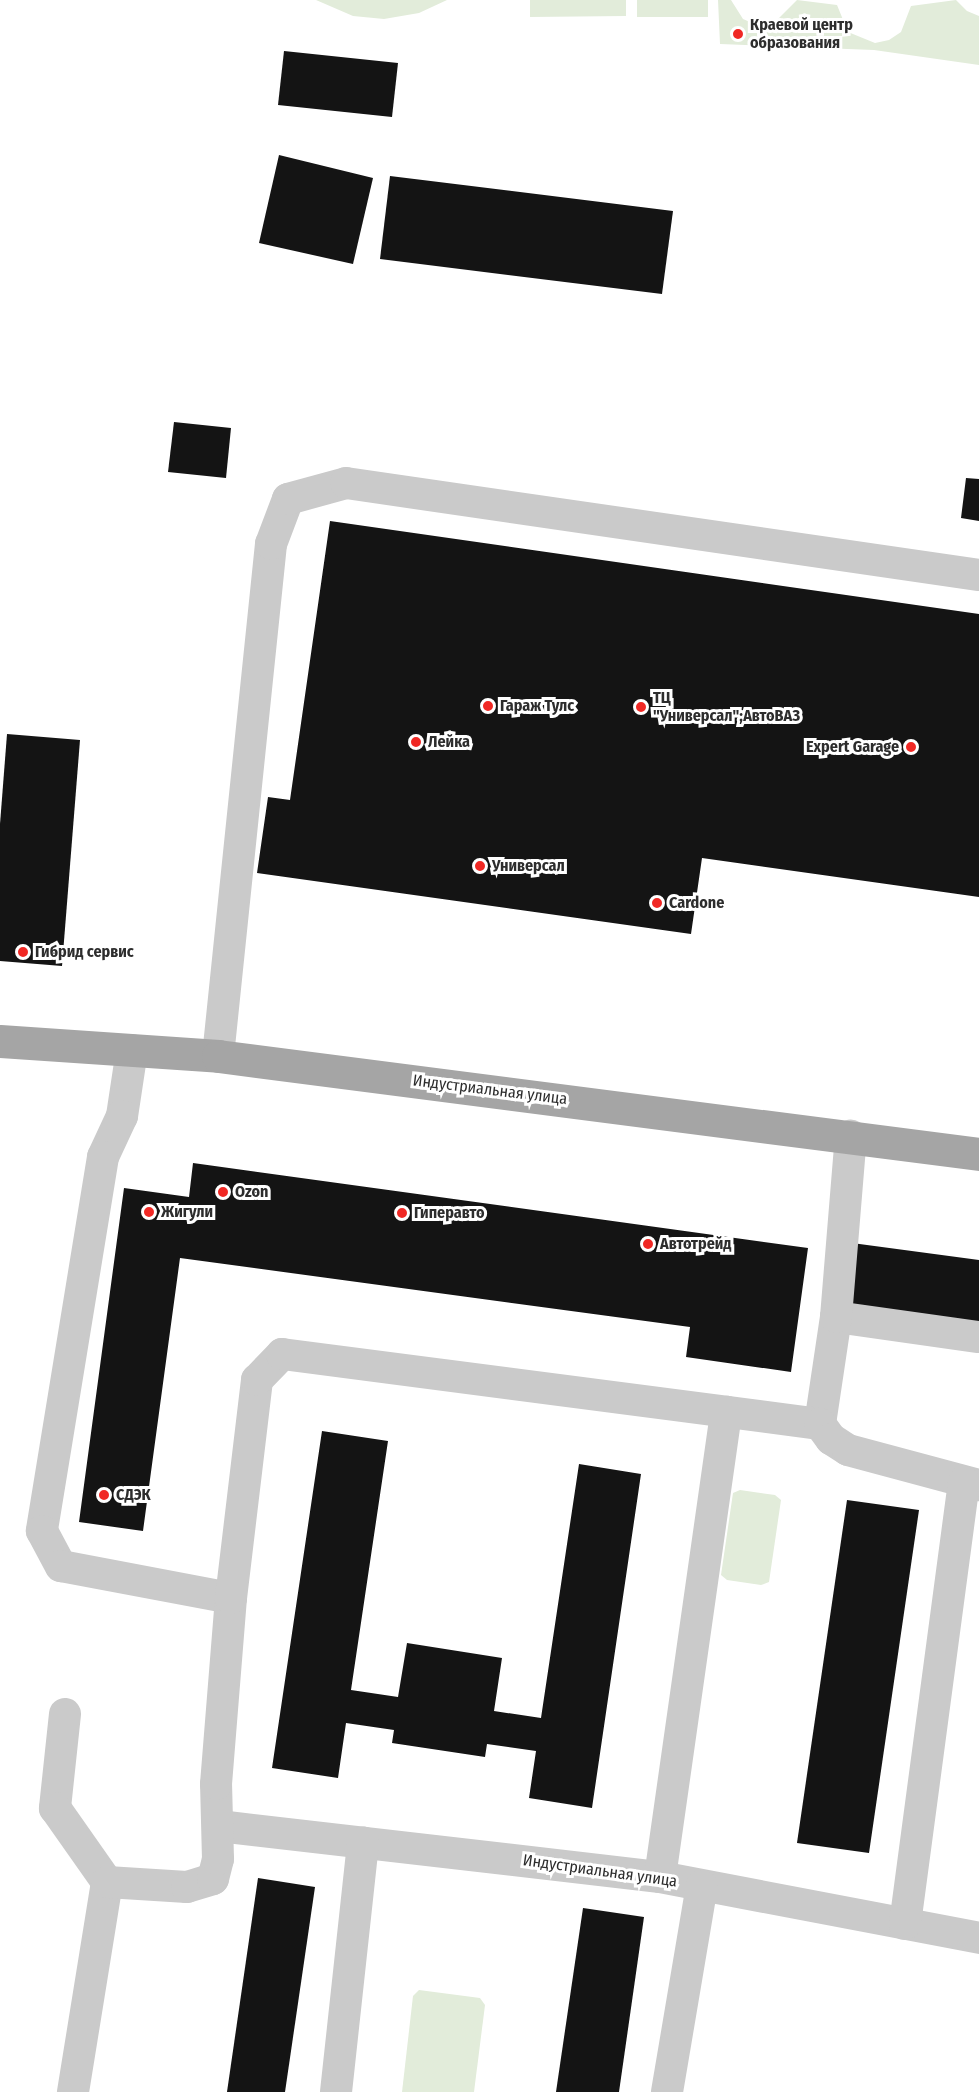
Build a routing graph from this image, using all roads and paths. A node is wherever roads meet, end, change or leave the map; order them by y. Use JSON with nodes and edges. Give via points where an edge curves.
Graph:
{"nodes":[{"id":1,"x":979,"y":575,"type":"edge"},
{"id":2,"x":0,"y":1041,"type":"edge"},
{"id":3,"x":132,"y":1050,"type":"junction"},
{"id":4,"x":218,"y":1056,"type":"junction"},
{"id":5,"x":851,"y":1136,"type":"junction"},
{"id":6,"x":979,"y":1154,"type":"edge"},
{"id":7,"x":836,"y":1317,"type":"junction"},
{"id":8,"x":979,"y":1337,"type":"edge"},
{"id":9,"x":726,"y":1412,"type":"junction"},
{"id":10,"x":820,"y":1424,"type":"junction"},
{"id":11,"x":972,"y":1483,"type":"edge"},
{"id":12,"x":231,"y":1598,"type":"junction"},
{"id":13,"x":65,"y":1714,"type":"dead end"},
{"id":14,"x":219,"y":1826,"type":"junction"},
{"id":15,"x":363,"y":1842,"type":"junction"},
{"id":16,"x":660,"y":1877,"type":"junction"},
{"id":17,"x":106,"y":1882,"type":"junction"},
{"id":18,"x":702,"y":1886,"type":"junction"},
{"id":19,"x":905,"y":1924,"type":"junction"},
{"id":20,"x":979,"y":1938,"type":"edge"},
{"id":21,"x":73,"y":2092,"type":"edge"},
{"id":22,"x":336,"y":2092,"type":"edge"},
{"id":23,"x":667,"y":2092,"type":"edge"}],
"edges":[{"from":1,"to":4,"type":"street","via":[[346,483],[288,499],[270,544]]},
{"from":2,"to":3,"type":"main road","name":"Индустриальная улица"},
{"from":3,"to":4,"type":"main road","name":"Индустриальная улица"},
{"from":3,"to":12,"type":"street","via":[[122,1116],[103,1157],[42,1531],[61,1566]]},
{"from":4,"to":5,"type":"main road","name":"Индустриальная улица"},
{"from":5,"to":6,"type":"main road","name":"Индустриальная улица"},
{"from":5,"to":7,"type":"street"},
{"from":7,"to":8,"type":"street"},
{"from":7,"to":10,"type":"street"},
{"from":9,"to":10,"type":"street"},
{"from":9,"to":12,"type":"street","via":[[282,1354],[256,1380]]},
{"from":9,"to":16,"type":"street"},
{"from":10,"to":11,"type":"street","via":[[831,1439],[848,1450]]},
{"from":11,"to":19,"type":"street"},
{"from":12,"to":14,"type":"street","via":[[216,1785]]},
{"from":13,"to":17,"type":"street","via":[[55,1808]]},
{"from":14,"to":15,"type":"street","name":"Индустриальная улица"},
{"from":14,"to":17,"type":"street","via":[[213,1879],[187,1887]]},
{"from":15,"to":16,"type":"street","name":"Индустриальная улица"},
{"from":15,"to":22,"type":"street"},
{"from":16,"to":18,"type":"street","name":"Индустриальная улица"},
{"from":17,"to":21,"type":"street"},
{"from":18,"to":19,"type":"street","name":"Индустриальная улица"},
{"from":18,"to":23,"type":"street"},
{"from":19,"to":20,"type":"street","name":"Индустриальная улица"}]}
